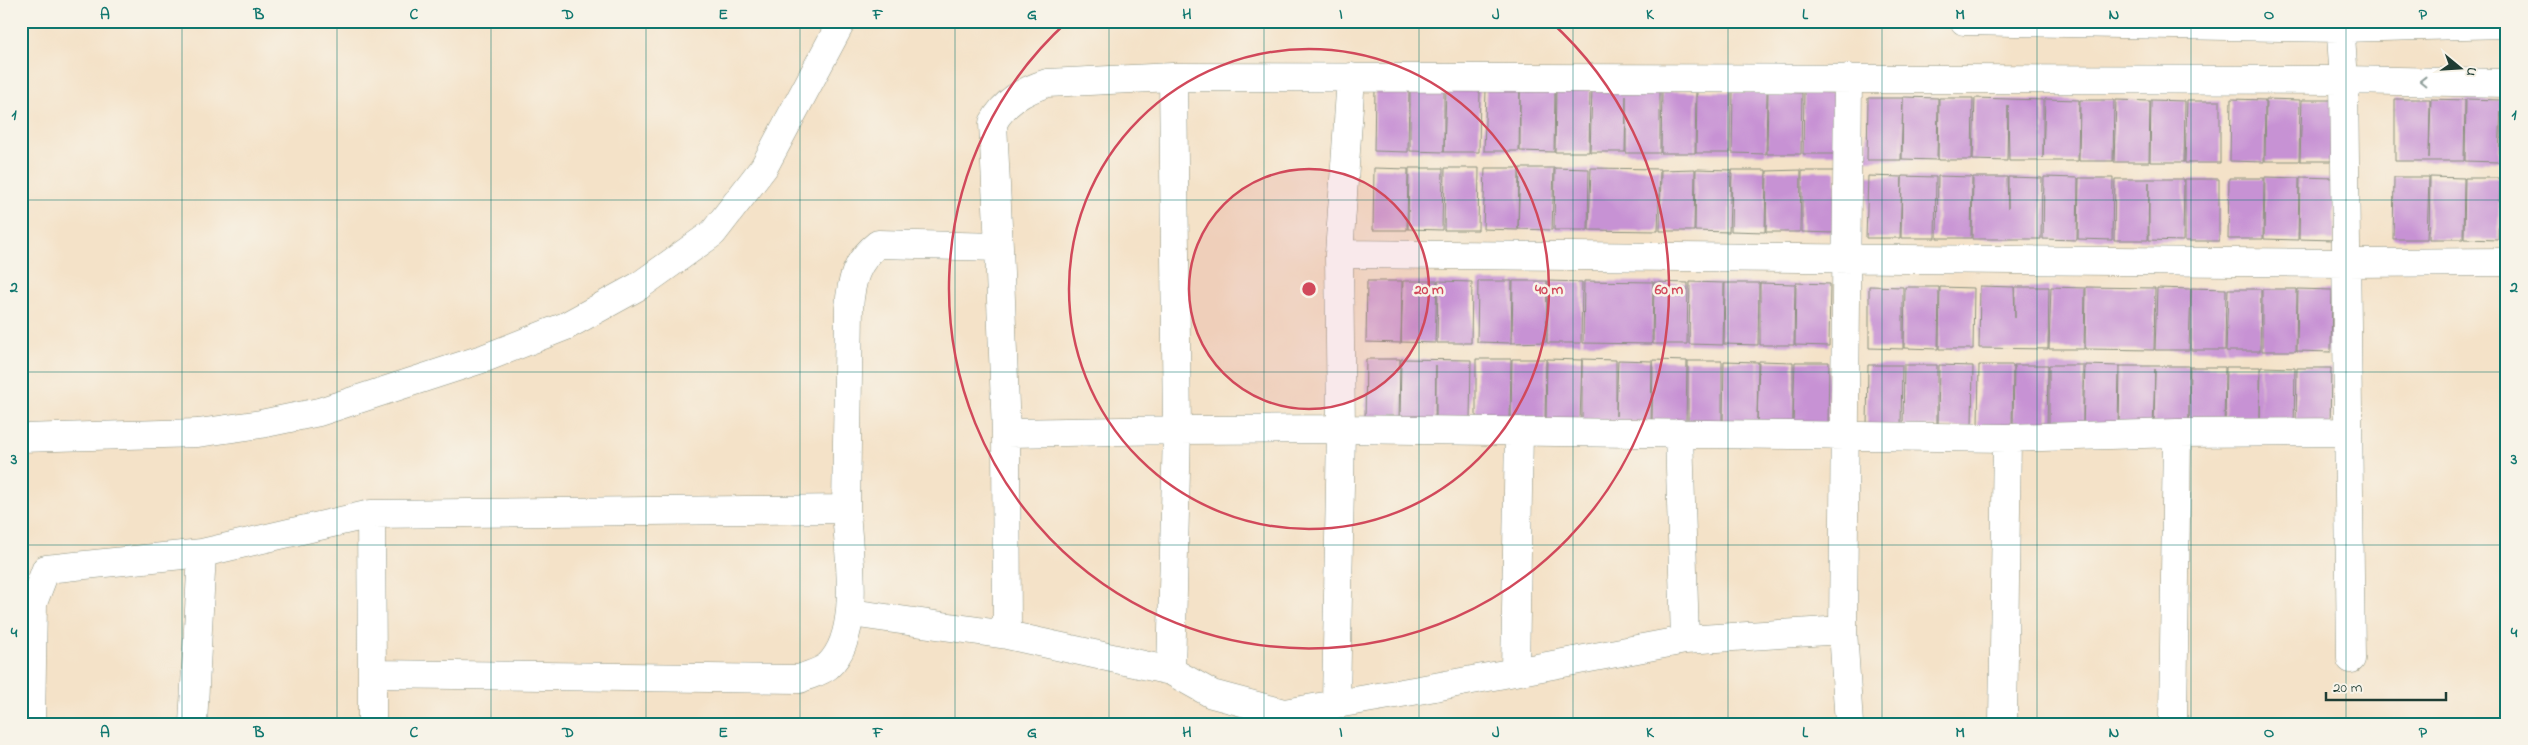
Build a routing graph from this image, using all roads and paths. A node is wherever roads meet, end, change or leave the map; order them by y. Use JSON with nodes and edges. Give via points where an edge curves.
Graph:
{"nodes":[{"id":1,"x":842,"y":21,"type":"edge"},
{"id":2,"x":1964,"y":21,"type":"edge"},
{"id":3,"x":2340,"y":24,"type":"edge"},
{"id":4,"x":2507,"y":24,"type":"edge"},
{"id":5,"x":1351,"y":76,"type":"junction"},
{"id":6,"x":1173,"y":77,"type":"junction"},
{"id":7,"x":1848,"y":78,"type":"junction"},
{"id":8,"x":2344,"y":80,"type":"junction"},
{"id":9,"x":2507,"y":83,"type":"edge"},
{"id":10,"x":999,"y":247,"type":"junction"},
{"id":11,"x":1339,"y":254,"type":"junction"},
{"id":12,"x":1848,"y":258,"type":"junction"},
{"id":13,"x":2507,"y":262,"type":"edge"},
{"id":14,"x":2346,"y":263,"type":"junction"},
{"id":15,"x":1341,"y":429,"type":"junction"},
{"id":16,"x":1178,"y":430,"type":"junction"},
{"id":17,"x":1519,"y":431,"type":"junction"},
{"id":18,"x":2347,"y":432,"type":"junction"},
{"id":19,"x":1006,"y":433,"type":"junction"},
{"id":20,"x":1679,"y":433,"type":"junction"},
{"id":21,"x":2177,"y":433,"type":"junction"},
{"id":22,"x":1844,"y":436,"type":"junction"},
{"id":23,"x":21,"y":438,"type":"edge"},
{"id":24,"x":2007,"y":438,"type":"junction"},
{"id":25,"x":846,"y":509,"type":"junction"},
{"id":26,"x":371,"y":514,"type":"junction"},
{"id":27,"x":202,"y":553,"type":"junction"},
{"id":28,"x":851,"y":613,"type":"junction"},
{"id":29,"x":1843,"y":630,"type":"junction"},
{"id":30,"x":1006,"y":635,"type":"junction"},
{"id":31,"x":1685,"y":640,"type":"junction"},
{"id":32,"x":2351,"y":659,"type":"dead end"},
{"id":33,"x":1171,"y":671,"type":"junction"},
{"id":34,"x":1515,"y":671,"type":"junction"},
{"id":35,"x":372,"y":674,"type":"junction"},
{"id":36,"x":1336,"y":704,"type":"junction"},
{"id":37,"x":2173,"y":720,"type":"dead end"},
{"id":38,"x":31,"y":724,"type":"edge"},
{"id":39,"x":193,"y":724,"type":"edge"},
{"id":40,"x":372,"y":724,"type":"edge"},
{"id":41,"x":1849,"y":724,"type":"edge"},
{"id":42,"x":2003,"y":724,"type":"edge"}],
"edges":[{"from":1,"to":23,"type":"street","via":[[764,167],[713,233],[639,286],[566,326],[467,364],[318,412],[261,424],[198,433]]},
{"from":2,"to":3,"type":"street"},
{"from":3,"to":4,"type":"street"},
{"from":3,"to":8,"type":"street"},
{"from":5,"to":6,"type":"street"},
{"from":5,"to":7,"type":"street"},
{"from":5,"to":11,"type":"street"},
{"from":6,"to":10,"type":"street","via":[[1047,83],[1031,88],[1002,107],[994,123]]},
{"from":6,"to":16,"type":"street"},
{"from":7,"to":8,"type":"street"},
{"from":7,"to":12,"type":"street"},
{"from":9,"to":8,"type":"street","one_way":true},
{"from":8,"to":14,"type":"street"},
{"from":10,"to":19,"type":"street"},
{"from":10,"to":25,"type":"street","via":[[878,244],[858,264],[851,284],[849,308]]},
{"from":11,"to":12,"type":"street"},
{"from":11,"to":15,"type":"street"},
{"from":12,"to":14,"type":"street"},
{"from":12,"to":22,"type":"street"},
{"from":13,"to":14,"type":"street"},
{"from":14,"to":18,"type":"street"},
{"from":15,"to":16,"type":"street"},
{"from":15,"to":17,"type":"street"},
{"from":15,"to":36,"type":"street"},
{"from":16,"to":19,"type":"street"},
{"from":16,"to":33,"type":"street"},
{"from":17,"to":20,"type":"street"},
{"from":17,"to":34,"type":"street"},
{"from":18,"to":21,"type":"street"},
{"from":18,"to":32,"type":"street"},
{"from":19,"to":30,"type":"street"},
{"from":20,"to":22,"type":"street"},
{"from":20,"to":31,"type":"street"},
{"from":21,"to":24,"type":"street"},
{"from":21,"to":37,"type":"street"},
{"from":22,"to":24,"type":"street"},
{"from":22,"to":29,"type":"street"},
{"from":24,"to":42,"type":"street"},
{"from":25,"to":26,"type":"street"},
{"from":25,"to":28,"type":"street"},
{"from":26,"to":27,"type":"street"},
{"from":26,"to":35,"type":"street"},
{"from":27,"to":38,"type":"street","via":[[46,568],[33,603]]},
{"from":27,"to":39,"type":"street"},
{"from":28,"to":30,"type":"street"},
{"from":28,"to":35,"type":"street","via":[[843,646],[827,667],[800,678]]},
{"from":29,"to":31,"type":"street"},
{"from":29,"to":41,"type":"street"},
{"from":30,"to":33,"type":"street"},
{"from":31,"to":34,"type":"street"},
{"from":33,"to":36,"type":"street","via":[[1212,694],[1269,710],[1284,713]]},
{"from":34,"to":36,"type":"street"},
{"from":35,"to":40,"type":"street"}]}
